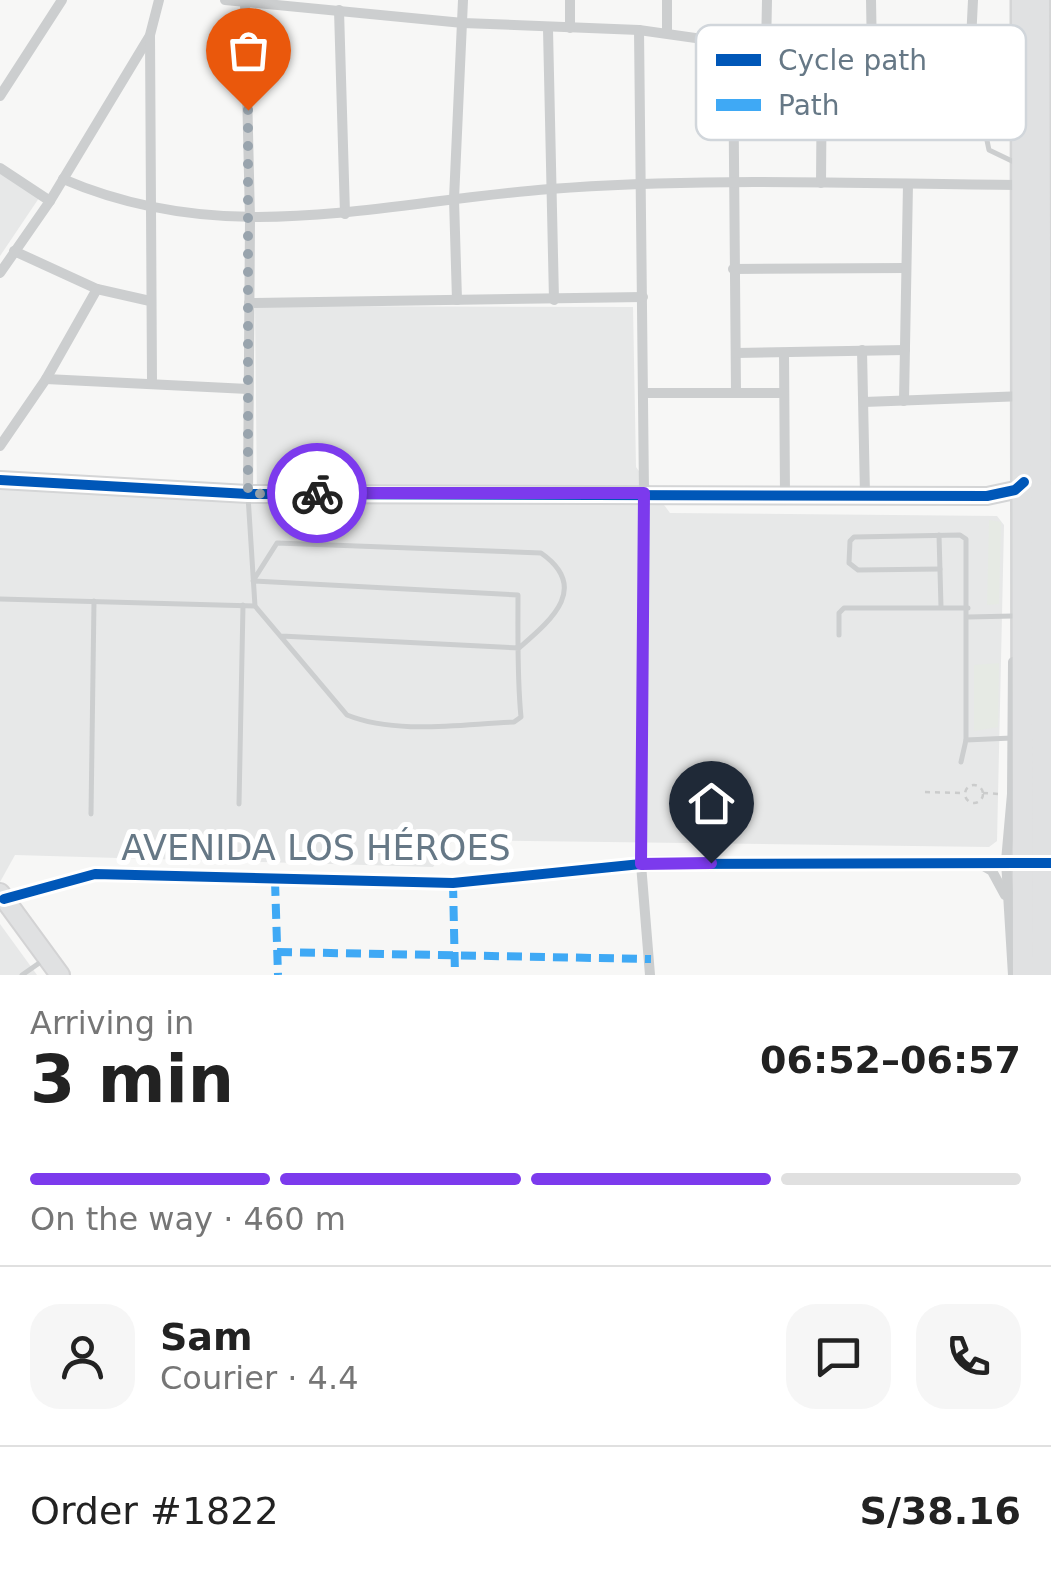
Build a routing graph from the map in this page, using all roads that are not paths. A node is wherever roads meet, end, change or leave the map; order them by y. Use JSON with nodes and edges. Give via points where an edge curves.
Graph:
{"nodes":[{"id":1,"x":62,"y":0,"type":"edge"},
{"id":2,"x":158,"y":0,"type":"edge"},
{"id":3,"x":225,"y":0,"type":"edge"},
{"id":4,"x":372,"y":0,"type":"edge"},
{"id":5,"x":463,"y":0,"type":"edge"},
{"id":6,"x":570,"y":0,"type":"edge"},
{"id":7,"x":667,"y":0,"type":"edge"},
{"id":8,"x":767,"y":0,"type":"edge"},
{"id":9,"x":871,"y":0,"type":"edge"},
{"id":10,"x":973,"y":0,"type":"edge"},
{"id":11,"x":1022,"y":0,"type":"edge"},
{"id":12,"x":1039,"y":0,"type":"edge"},
{"id":13,"x":245,"y":2,"type":"edge"},
{"id":14,"x":276,"y":2,"type":"edge"},
{"id":15,"x":339,"y":10,"type":"junction"},
{"id":16,"x":372,"y":13,"type":"junction"},
{"id":17,"x":463,"y":23,"type":"junction"},
{"id":18,"x":1022,"y":23,"type":"joint"},
{"id":19,"x":766,"y":25,"type":"edge"},
{"id":20,"x":871,"y":25,"type":"edge"},
{"id":21,"x":974,"y":25,"type":"edge"},
{"id":22,"x":1020,"y":25,"type":"edge"},
{"id":23,"x":570,"y":28,"type":"junction"},
{"id":24,"x":548,"y":29,"type":"junction"},
{"id":25,"x":639,"y":30,"type":"junction"},
{"id":26,"x":667,"y":33,"type":"junction"},
{"id":27,"x":150,"y":35,"type":"junction"},
{"id":28,"x":696,"y":38,"type":"edge"},
{"id":29,"x":1046,"y":41,"type":"edge"},
{"id":30,"x":0,"y":96,"type":"edge"},
{"id":31,"x":734,"y":140,"type":"edge"},
{"id":32,"x":821,"y":140,"type":"edge"},
{"id":33,"x":987,"y":140,"type":"edge"},
{"id":34,"x":1021,"y":140,"type":"edge"},
{"id":35,"x":0,"y":168,"type":"edge"},
{"id":36,"x":1021,"y":175,"type":"junction"},
{"id":37,"x":63,"y":179,"type":"junction"},
{"id":38,"x":735,"y":183,"type":"junction"},
{"id":39,"x":821,"y":184,"type":"junction"},
{"id":40,"x":908,"y":184,"type":"junction"},
{"id":41,"x":640,"y":186,"type":"junction"},
{"id":42,"x":551,"y":189,"type":"junction"},
{"id":43,"x":454,"y":200,"type":"junction"},
{"id":44,"x":50,"y":201,"type":"junction"},
{"id":45,"x":153,"y":211,"type":"junction"},
{"id":46,"x":346,"y":214,"type":"junction"},
{"id":47,"x":250,"y":219,"type":"junction"},
{"id":48,"x":14,"y":251,"type":"junction"},
{"id":49,"x":906,"y":268,"type":"junction"},
{"id":50,"x":733,"y":269,"type":"junction"},
{"id":51,"x":0,"y":273,"type":"edge"},
{"id":52,"x":97,"y":289,"type":"junction"},
{"id":53,"x":643,"y":297,"type":"junction"},
{"id":54,"x":150,"y":300,"type":"junction"},
{"id":55,"x":458,"y":300,"type":"junction"},
{"id":56,"x":554,"y":300,"type":"junction"},
{"id":57,"x":249,"y":303,"type":"junction"},
{"id":58,"x":862,"y":350,"type":"junction"},
{"id":59,"x":905,"y":350,"type":"junction"},
{"id":60,"x":736,"y":353,"type":"junction"},
{"id":61,"x":784,"y":353,"type":"junction"},
{"id":62,"x":46,"y":379,"type":"junction"},
{"id":63,"x":152,"y":381,"type":"junction"},
{"id":64,"x":248,"y":389,"type":"junction"},
{"id":65,"x":736,"y":392,"type":"junction"},
{"id":66,"x":644,"y":393,"type":"junction"},
{"id":67,"x":784,"y":393,"type":"junction"},
{"id":68,"x":1022,"y":396,"type":"junction"},
{"id":69,"x":904,"y":401,"type":"junction"},
{"id":70,"x":864,"y":402,"type":"junction"},
{"id":71,"x":1046,"y":429,"type":"edge"},
{"id":72,"x":0,"y":446,"type":"edge"},
{"id":73,"x":1036,"y":470,"type":"edge"},
{"id":74,"x":0,"y":480,"type":"edge"},
{"id":75,"x":644,"y":493,"type":"junction"},
{"id":76,"x":248,"y":494,"type":"junction"},
{"id":77,"x":785,"y":495,"type":"junction"},
{"id":78,"x":865,"y":495,"type":"junction"},
{"id":79,"x":939,"y":534,"type":"junction"},
{"id":80,"x":940,"y":569,"type":"junction"},
{"id":81,"x":253,"y":581,"type":"junction"},
{"id":82,"x":0,"y":599,"type":"edge"},
{"id":83,"x":94,"y":601,"type":"junction"},
{"id":84,"x":244,"y":605,"type":"junction"},
{"id":85,"x":255,"y":606,"type":"junction"},
{"id":86,"x":941,"y":608,"type":"junction"},
{"id":87,"x":968,"y":608,"type":"junction"},
{"id":88,"x":968,"y":616,"type":"junction"},
{"id":89,"x":1013,"y":616,"type":"junction"},
{"id":90,"x":839,"y":635,"type":"dead end"},
{"id":91,"x":280,"y":636,"type":"junction"},
{"id":92,"x":518,"y":648,"type":"junction"},
{"id":93,"x":1051,"y":686,"type":"edge"},
{"id":94,"x":1040,"y":712,"type":"junction"},
{"id":95,"x":1012,"y":738,"type":"junction"},
{"id":96,"x":966,"y":740,"type":"junction"},
{"id":97,"x":961,"y":762,"type":"dead end"},
{"id":98,"x":238,"y":804,"type":"dead end"},
{"id":99,"x":91,"y":814,"type":"dead end"},
{"id":100,"x":978,"y":862,"type":"junction"},
{"id":101,"x":1031,"y":862,"type":"edge"},
{"id":102,"x":641,"y":864,"type":"junction"},
{"id":103,"x":2,"y":896,"type":"edge"},
{"id":104,"x":1006,"y":899,"type":"junction"},
{"id":105,"x":47,"y":957,"type":"junction"},
{"id":106,"x":22,"y":975,"type":"edge"},
{"id":107,"x":60,"y":975,"type":"edge"},
{"id":108,"x":650,"y":975,"type":"edge"},
{"id":109,"x":1013,"y":975,"type":"edge"},
{"id":110,"x":1023,"y":975,"type":"edge"},
{"id":111,"x":1043,"y":975,"type":"edge"}],
"edges":[{"from":1,"to":30,"type":"street"},
{"from":2,"to":27,"type":"street"},
{"from":3,"to":13,"type":"street"},
{"from":4,"to":16,"type":"street"},
{"from":5,"to":17,"type":"street"},
{"from":6,"to":23,"type":"street"},
{"from":7,"to":26,"type":"street"},
{"from":8,"to":19,"type":"street"},
{"from":9,"to":20,"type":"street"},
{"from":10,"to":21,"type":"street"},
{"from":11,"to":18,"type":"highway"},
{"from":12,"to":29,"type":"highway"},
{"from":13,"to":14,"type":"street"},
{"from":13,"to":47,"type":"street"},
{"from":14,"to":15,"type":"street"},
{"from":15,"to":16,"type":"street"},
{"from":15,"to":46,"type":"street"},
{"from":16,"to":17,"type":"street"},
{"from":17,"to":24,"type":"street"},
{"from":17,"to":43,"type":"street"},
{"from":18,"to":22,"type":"street"},
{"from":23,"to":24,"type":"street"},
{"from":23,"to":25,"type":"street"},
{"from":24,"to":42,"type":"street"},
{"from":25,"to":26,"type":"street"},
{"from":25,"to":41,"type":"street"},
{"from":26,"to":28,"type":"street"},
{"from":27,"to":37,"type":"street"},
{"from":27,"to":45,"type":"street"},
{"from":29,"to":71,"type":"highway"},
{"from":31,"to":38,"type":"street"},
{"from":32,"to":39,"type":"street"},
{"from":33,"to":36,"type":"lane","via":[[989,150]]},
{"from":34,"to":36,"type":"highway"},
{"from":35,"to":44,"type":"street"},
{"from":36,"to":40,"type":"street"},
{"from":36,"to":68,"type":"highway"},
{"from":37,"to":44,"type":"street"},
{"from":37,"to":45,"type":"street"},
{"from":38,"to":39,"type":"street"},
{"from":38,"to":41,"type":"street"},
{"from":38,"to":50,"type":"street"},
{"from":39,"to":40,"type":"street"},
{"from":40,"to":49,"type":"street"},
{"from":41,"to":42,"type":"street"},
{"from":41,"to":53,"type":"street"},
{"from":42,"to":43,"type":"street"},
{"from":42,"to":56,"type":"street"},
{"from":43,"to":46,"type":"street"},
{"from":43,"to":55,"type":"street"},
{"from":44,"to":48,"type":"street"},
{"from":45,"to":47,"type":"street"},
{"from":45,"to":54,"type":"street"},
{"from":46,"to":47,"type":"street"},
{"from":47,"to":57,"type":"street"},
{"from":48,"to":51,"type":"street"},
{"from":48,"to":52,"type":"street"},
{"from":49,"to":50,"type":"street"},
{"from":49,"to":59,"type":"street"},
{"from":50,"to":60,"type":"street"},
{"from":52,"to":54,"type":"street"},
{"from":52,"to":62,"type":"street"},
{"from":53,"to":56,"type":"street"},
{"from":53,"to":66,"type":"street"},
{"from":54,"to":63,"type":"street"},
{"from":55,"to":56,"type":"street"},
{"from":55,"to":57,"type":"street"},
{"from":57,"to":64,"type":"street"},
{"from":58,"to":59,"type":"street"},
{"from":58,"to":61,"type":"street"},
{"from":58,"to":70,"type":"street"},
{"from":59,"to":69,"type":"street"},
{"from":60,"to":61,"type":"street"},
{"from":60,"to":65,"type":"street"},
{"from":61,"to":67,"type":"street"},
{"from":62,"to":63,"type":"street"},
{"from":62,"to":72,"type":"street"},
{"from":63,"to":64,"type":"street"},
{"from":64,"to":76,"type":"street"},
{"from":65,"to":66,"type":"street"},
{"from":65,"to":67,"type":"street"},
{"from":66,"to":75,"type":"street"},
{"from":67,"to":77,"type":"street"},
{"from":68,"to":69,"type":"street"},
{"from":68,"to":73,"type":"highway"},
{"from":68,"to":73,"type":"street","via":[[1015,426]]},
{"from":69,"to":70,"type":"street"},
{"from":70,"to":78,"type":"street"},
{"from":71,"to":73,"type":"highway"},
{"from":73,"to":78,"type":"street","via":[[988,496]]},
{"from":73,"to":89,"type":"street"},
{"from":73,"to":94,"type":"highway"},
{"from":73,"to":101,"type":"highway"},
{"from":74,"to":76,"type":"street"},
{"from":75,"to":76,"type":"street"},
{"from":75,"to":77,"type":"street"},
{"from":75,"to":102,"type":"street"},
{"from":76,"to":81,"type":"lane"},
{"from":77,"to":78,"type":"street"},
{"from":79,"to":80,"type":"lane"},
{"from":79,"to":80,"type":"lane","via":[[854,537],[850,563],[858,570]]},
{"from":79,"to":87,"type":"lane","via":[[966,539]]},
{"from":80,"to":86,"type":"lane"},
{"from":81,"to":85,"type":"lane"},
{"from":81,"to":92,"type":"lane","via":[[518,595]]},
{"from":81,"to":92,"type":"lane","via":[[277,542],[541,553],[560,571],[564,596],[555,617]]},
{"from":82,"to":83,"type":"lane"},
{"from":83,"to":84,"type":"lane"},
{"from":83,"to":99,"type":"lane"},
{"from":84,"to":85,"type":"lane"},
{"from":84,"to":98,"type":"lane"},
{"from":85,"to":91,"type":"lane"},
{"from":86,"to":87,"type":"lane"},
{"from":86,"to":90,"type":"lane","via":[[841,609]]},
{"from":87,"to":88,"type":"lane"},
{"from":88,"to":89,"type":"lane"},
{"from":88,"to":96,"type":"lane"},
{"from":89,"to":95,"type":"street"},
{"from":91,"to":92,"type":"lane"},
{"from":91,"to":92,"type":"lane","via":[[347,715],[408,726],[514,722],[520,717]]},
{"from":93,"to":94,"type":"highway"},
{"from":94,"to":101,"type":"highway"},
{"from":95,"to":96,"type":"lane"},
{"from":95,"to":101,"type":"street","via":[[1012,794]]},
{"from":96,"to":97,"type":"lane"},
{"from":100,"to":101,"type":"street","name":"AVENIDA LOS HÉROES"},
{"from":100,"to":102,"type":"street","name":"AVENIDA LOS HÉROES"},
{"from":100,"to":104,"type":"street","via":[[992,871]]},
{"from":101,"to":104,"type":"street"},
{"from":101,"to":110,"type":"highway"},
{"from":101,"to":111,"type":"highway"},
{"from":102,"to":103,"type":"street","name":"AVENIDA LOS HÉROES","via":[[453,882],[95,874]]},
{"from":102,"to":108,"type":"street"},
{"from":103,"to":105,"type":"main road"},
{"from":104,"to":109,"type":"street"},
{"from":105,"to":106,"type":"lane"},
{"from":105,"to":107,"type":"main road"}]}
